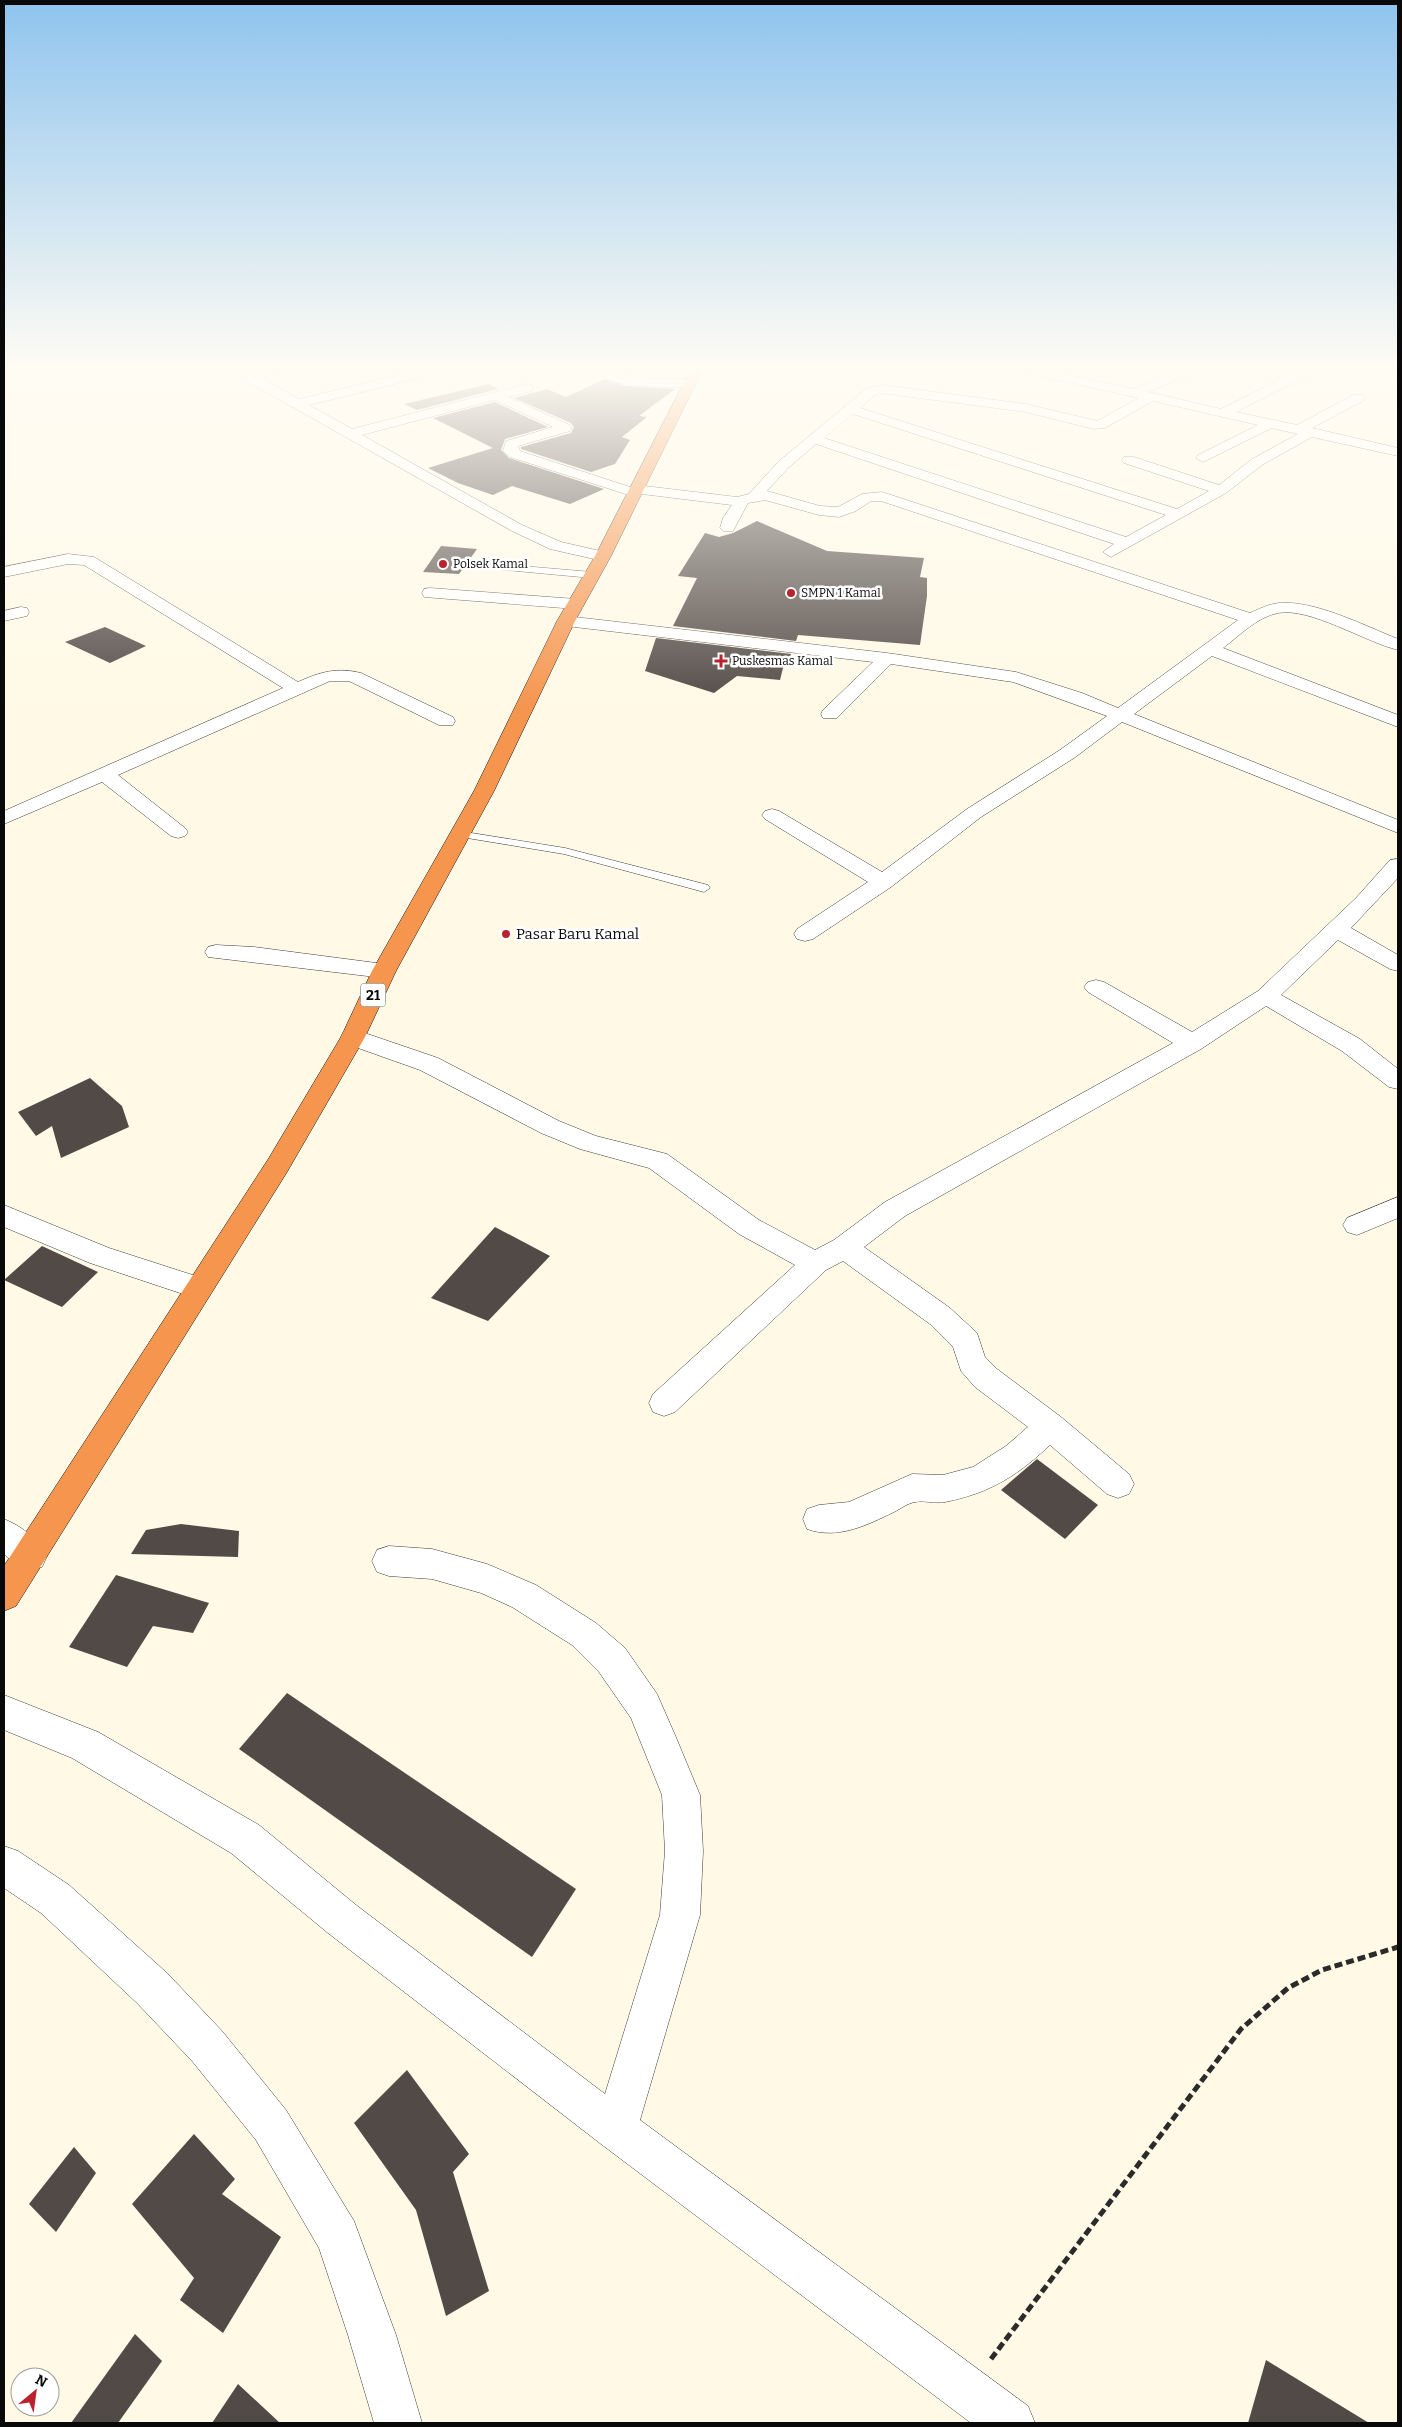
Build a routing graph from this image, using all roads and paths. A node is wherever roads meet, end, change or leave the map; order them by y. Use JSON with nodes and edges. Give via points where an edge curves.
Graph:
{"nodes":[{"id":1,"x":435,"y":482,"type":"edge"},
{"id":2,"x":607,"y":482,"type":"edge"},
{"id":3,"x":639,"y":482,"type":"edge"},
{"id":4,"x":765,"y":482,"type":"edge"},
{"id":5,"x":946,"y":482,"type":"edge"},
{"id":6,"x":1080,"y":482,"type":"edge"},
{"id":7,"x":1197,"y":482,"type":"edge"},
{"id":8,"x":1231,"y":482,"type":"edge"},
{"id":9,"x":1221,"y":490,"type":"junction"},
{"id":10,"x":635,"y":491,"type":"junction"},
{"id":11,"x":749,"y":498,"type":"junction"},
{"id":12,"x":1179,"y":514,"type":"junction"},
{"id":13,"x":728,"y":528,"type":"dead end"},
{"id":14,"x":1127,"y":543,"type":"junction"},
{"id":15,"x":1089,"y":564,"type":"junction"},
{"id":16,"x":487,"y":566,"type":"dead end"},
{"id":17,"x":597,"y":566,"type":"junction"},
{"id":18,"x":4,"y":572,"type":"edge"},
{"id":19,"x":430,"y":593,"type":"dead end"},
{"id":20,"x":22,"y":612,"type":"dead end"},
{"id":21,"x":571,"y":612,"type":"junction"},
{"id":22,"x":4,"y":616,"type":"edge"},
{"id":23,"x":1251,"y":620,"type":"junction"},
{"id":24,"x":1398,"y":645,"type":"edge"},
{"id":25,"x":1210,"y":649,"type":"junction"},
{"id":26,"x":887,"y":658,"type":"junction"},
{"id":27,"x":297,"y":689,"type":"junction"},
{"id":28,"x":830,"y":714,"type":"dead end"},
{"id":29,"x":1120,"y":715,"type":"junction"},
{"id":30,"x":446,"y":721,"type":"dead end"},
{"id":31,"x":1398,"y":721,"type":"edge"},
{"id":32,"x":104,"y":774,"type":"junction"},
{"id":33,"x":772,"y":815,"type":"dead end"},
{"id":34,"x":4,"y":818,"type":"edge"},
{"id":35,"x":1398,"y":826,"type":"edge"},
{"id":36,"x":178,"y":832,"type":"dead end"},
{"id":37,"x":459,"y":834,"type":"junction"},
{"id":38,"x":1394,"y":876,"type":"edge"},
{"id":39,"x":883,"y":882,"type":"junction"},
{"id":40,"x":704,"y":888,"type":"dead end"},
{"id":41,"x":1336,"y":929,"type":"junction"},
{"id":42,"x":805,"y":934,"type":"dead end"},
{"id":43,"x":216,"y":952,"type":"dead end"},
{"id":44,"x":1398,"y":964,"type":"edge"},
{"id":45,"x":384,"y":971,"type":"junction"},
{"id":46,"x":1096,"y":987,"type":"dead end"},
{"id":47,"x":1266,"y":996,"type":"junction"},
{"id":48,"x":353,"y":1037,"type":"junction"},
{"id":49,"x":1192,"y":1043,"type":"junction"},
{"id":50,"x":1398,"y":1081,"type":"edge"},
{"id":51,"x":1398,"y":1207,"type":"edge"},
{"id":52,"x":4,"y":1215,"type":"edge"},
{"id":53,"x":1357,"y":1225,"type":"dead end"},
{"id":54,"x":844,"y":1247,"type":"junction"},
{"id":55,"x":816,"y":1262,"type":"junction"},
{"id":56,"x":198,"y":1288,"type":"junction"},
{"id":57,"x":664,"y":1403,"type":"dead end"},
{"id":58,"x":1050,"y":1426,"type":"junction"},
{"id":59,"x":1118,"y":1484,"type":"dead end"},
{"id":60,"x":819,"y":1519,"type":"dead end"},
{"id":61,"x":4,"y":1534,"type":"edge"},
{"id":62,"x":30,"y":1556,"type":"junction"},
{"id":63,"x":389,"y":1561,"type":"dead end"},
{"id":64,"x":4,"y":1595,"type":"edge"},
{"id":65,"x":4,"y":1714,"type":"edge"},
{"id":66,"x":4,"y":1865,"type":"edge"},
{"id":67,"x":1398,"y":1948,"type":"edge"},
{"id":68,"x":616,"y":2129,"type":"junction"},
{"id":69,"x":966,"y":2391,"type":"junction"},
{"id":70,"x":398,"y":2423,"type":"edge"},
{"id":71,"x":1011,"y":2423,"type":"edge"}],
"edges":[{"from":1,"to":17,"type":"street","via":[[518,528]]},
{"from":2,"to":10,"type":"street"},
{"from":3,"to":10,"type":"highway","number":"21"},
{"from":4,"to":11,"type":"street"},
{"from":5,"to":14,"type":"street"},
{"from":6,"to":12,"type":"street"},
{"from":7,"to":9,"type":"street"},
{"from":8,"to":9,"type":"street"},
{"from":9,"to":12,"type":"street"},
{"from":10,"to":11,"type":"street"},
{"from":10,"to":17,"type":"highway","number":"21"},
{"from":11,"to":13,"type":"street","via":[[731,518]]},
{"from":11,"to":15,"type":"street","via":[[765,495],[819,510],[839,512],[867,497],[882,496]]},
{"from":12,"to":14,"type":"street"},
{"from":14,"to":15,"type":"street"},
{"from":15,"to":23,"type":"street"},
{"from":16,"to":17,"type":"lane"},
{"from":17,"to":21,"type":"highway","number":"21"},
{"from":18,"to":27,"type":"street","via":[[68,559],[88,560]]},
{"from":19,"to":21,"type":"street"},
{"from":20,"to":22,"type":"street"},
{"from":21,"to":26,"type":"street"},
{"from":21,"to":37,"type":"highway","number":"21","via":[[484,791]]},
{"from":23,"to":24,"type":"street","via":[[1278,608],[1292,608]]},
{"from":23,"to":25,"type":"street"},
{"from":25,"to":29,"type":"street"},
{"from":25,"to":31,"type":"street"},
{"from":26,"to":28,"type":"street"},
{"from":26,"to":29,"type":"street","via":[[1016,677]]},
{"from":27,"to":30,"type":"street","via":[[327,676],[347,675]]},
{"from":27,"to":32,"type":"street"},
{"from":29,"to":35,"type":"street"},
{"from":29,"to":39,"type":"street","via":[[1067,754],[974,813]]},
{"from":32,"to":34,"type":"street"},
{"from":32,"to":36,"type":"street"},
{"from":33,"to":39,"type":"street"},
{"from":37,"to":40,"type":"lane","via":[[565,851]]},
{"from":37,"to":45,"type":"highway","number":"21"},
{"from":38,"to":41,"type":"street"},
{"from":39,"to":42,"type":"street"},
{"from":41,"to":44,"type":"street"},
{"from":41,"to":47,"type":"street"},
{"from":43,"to":45,"type":"street"},
{"from":45,"to":48,"type":"highway","number":"21"},
{"from":46,"to":49,"type":"street"},
{"from":47,"to":49,"type":"street"},
{"from":47,"to":50,"type":"street","via":[[1351,1045]]},
{"from":48,"to":55,"type":"street","via":[[429,1064],[558,1130],[598,1145],[658,1160],[749,1227]]},
{"from":48,"to":56,"type":"highway","number":"21","via":[[278,1165]]},
{"from":49,"to":54,"type":"street","via":[[951,1176],[895,1209]]},
{"from":51,"to":53,"type":"street"},
{"from":52,"to":56,"type":"street","via":[[67,1244]]},
{"from":54,"to":55,"type":"street"},
{"from":54,"to":58,"type":"street","via":[[940,1316],[966,1341],[972,1362],[986,1378]]},
{"from":55,"to":57,"type":"street"},
{"from":56,"to":62,"type":"highway","number":"21"},
{"from":58,"to":59,"type":"street"},
{"from":58,"to":60,"type":"street","via":[[1017,1456],[981,1479],[943,1489],[912,1488],[852,1516]]},
{"from":61,"to":62,"type":"street"},
{"from":62,"to":64,"type":"highway","number":"21"},
{"from":63,"to":68,"type":"street","via":[[432,1564],[487,1579],[524,1596],[584,1634],[612,1660],[644,1706],[681,1795],[684,1851],[680,1915]]},
{"from":65,"to":68,"type":"street","via":[[85,1746],[245,1839],[342,1919]]},
{"from":66,"to":70,"type":"street","via":[[54,1899],[152,1988],[207,2046],[271,2124],[338,2237]]},
{"from":67,"to":69,"type":"path","via":[[1322,1970],[1288,1988],[1241,2029]]},
{"from":68,"to":69,"type":"street"},
{"from":69,"to":71,"type":"street"}]}
